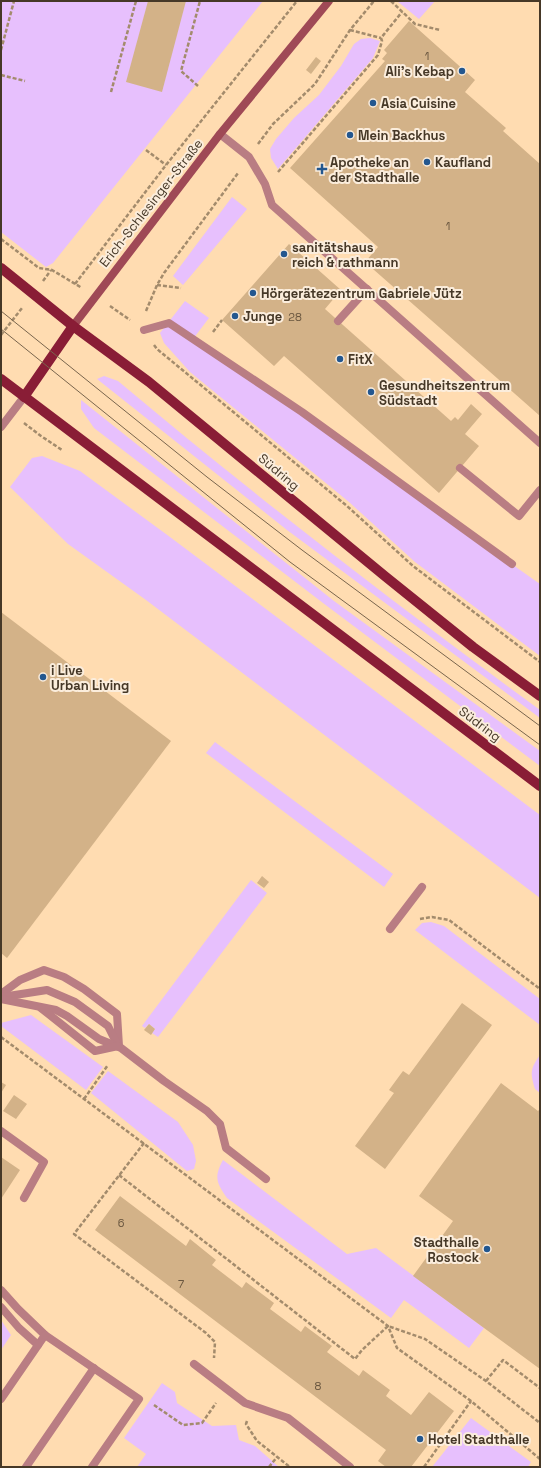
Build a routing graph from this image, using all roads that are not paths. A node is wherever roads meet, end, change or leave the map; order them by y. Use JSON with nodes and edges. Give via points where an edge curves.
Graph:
{"nodes":[{"id":1,"x":329,"y":1,"type":"edge"},
{"id":2,"x":220,"y":134,"type":"junction"},
{"id":3,"x":1,"y":268,"type":"edge"},
{"id":4,"x":367,"y":288,"type":"junction"},
{"id":5,"x":338,"y":321,"type":"dead end"},
{"id":6,"x":73,"y":326,"type":"junction"},
{"id":7,"x":144,"y":330,"type":"road end"},
{"id":8,"x":1,"y":379,"type":"edge"},
{"id":9,"x":24,"y":397,"type":"junction"},
{"id":10,"x":1,"y":427,"type":"edge"},
{"id":11,"x":540,"y":443,"type":"edge"},
{"id":12,"x":460,"y":468,"type":"dead end"},
{"id":13,"x":540,"y":490,"type":"edge"},
{"id":14,"x":512,"y":564,"type":"dead end"},
{"id":15,"x":540,"y":696,"type":"edge"},
{"id":16,"x":540,"y":786,"type":"edge"},
{"id":17,"x":422,"y":887,"type":"dead end"},
{"id":18,"x":390,"y":930,"type":"dead end"},
{"id":19,"x":1,"y":994,"type":"edge"},
{"id":20,"x":1,"y":998,"type":"edge"},
{"id":21,"x":39,"y":1007,"type":"junction"},
{"id":22,"x":118,"y":1013,"type":"junction"},
{"id":23,"x":108,"y":1026,"type":"junction"},
{"id":24,"x":99,"y":1039,"type":"junction"},
{"id":25,"x":120,"y":1047,"type":"junction"},
{"id":26,"x":95,"y":1051,"type":"junction"},
{"id":27,"x":1,"y":1131,"type":"edge"},
{"id":28,"x":266,"y":1179,"type":"dead end"},
{"id":29,"x":24,"y":1198,"type":"dead end"},
{"id":30,"x":1,"y":1290,"type":"edge"},
{"id":31,"x":1,"y":1307,"type":"edge"},
{"id":32,"x":45,"y":1335,"type":"junction"},
{"id":33,"x":38,"y":1345,"type":"junction"},
{"id":34,"x":194,"y":1364,"type":"dead end"},
{"id":35,"x":94,"y":1368,"type":"junction"},
{"id":36,"x":1,"y":1400,"type":"edge"},
{"id":37,"x":26,"y":1467,"type":"edge"},
{"id":38,"x":92,"y":1467,"type":"edge"},
{"id":39,"x":350,"y":1467,"type":"edge"}],
"edges":[{"from":1,"to":2,"type":"street","name":"Erich-Schlesinger-Straße"},
{"from":2,"to":4,"type":"street","via":[[249,157],[265,184],[272,205]]},
{"from":2,"to":6,"type":"street","name":"Erich-Schlesinger-Straße"},
{"from":3,"to":6,"type":"main road","name":"Südring"},
{"from":4,"to":5,"type":"street"},
{"from":4,"to":11,"type":"street"},
{"from":6,"to":9,"type":"main road","name":"Erich-Schlesinger-Straße"},
{"from":6,"to":15,"type":"main road","name":"Südring","via":[[149,382],[392,582],[473,647]]},
{"from":7,"to":14,"type":"street","via":[[169,323],[302,412]]},
{"from":8,"to":9,"type":"main road","name":"Südring"},
{"from":9,"to":10,"type":"street","name":"Erich-Schlesinger-Straße"},
{"from":9,"to":16,"type":"main road","name":"Südring"},
{"from":12,"to":13,"type":"street","via":[[519,516]]},
{"from":17,"to":18,"type":"street"},
{"from":19,"to":22,"type":"street","via":[[20,980],[44,970],[64,977]]},
{"from":20,"to":21,"type":"street"},
{"from":20,"to":23,"type":"street","via":[[47,990],[75,1002]]},
{"from":21,"to":24,"type":"street","via":[[62,1013]]},
{"from":21,"to":26,"type":"street"},
{"from":22,"to":23,"type":"street"},
{"from":22,"to":25,"type":"street"},
{"from":23,"to":24,"type":"street"},
{"from":23,"to":25,"type":"street"},
{"from":24,"to":25,"type":"street"},
{"from":24,"to":26,"type":"street"},
{"from":25,"to":26,"type":"street"},
{"from":25,"to":28,"type":"street","via":[[207,1111],[220,1124],[226,1148]]},
{"from":27,"to":29,"type":"street","via":[[44,1162]]},
{"from":30,"to":32,"type":"street"},
{"from":31,"to":33,"type":"street"},
{"from":32,"to":33,"type":"street"},
{"from":32,"to":35,"type":"street"},
{"from":33,"to":36,"type":"street"},
{"from":34,"to":39,"type":"street","via":[[246,1403],[288,1418]]},
{"from":35,"to":37,"type":"street"},
{"from":35,"to":38,"type":"street","via":[[139,1399]]}]}
